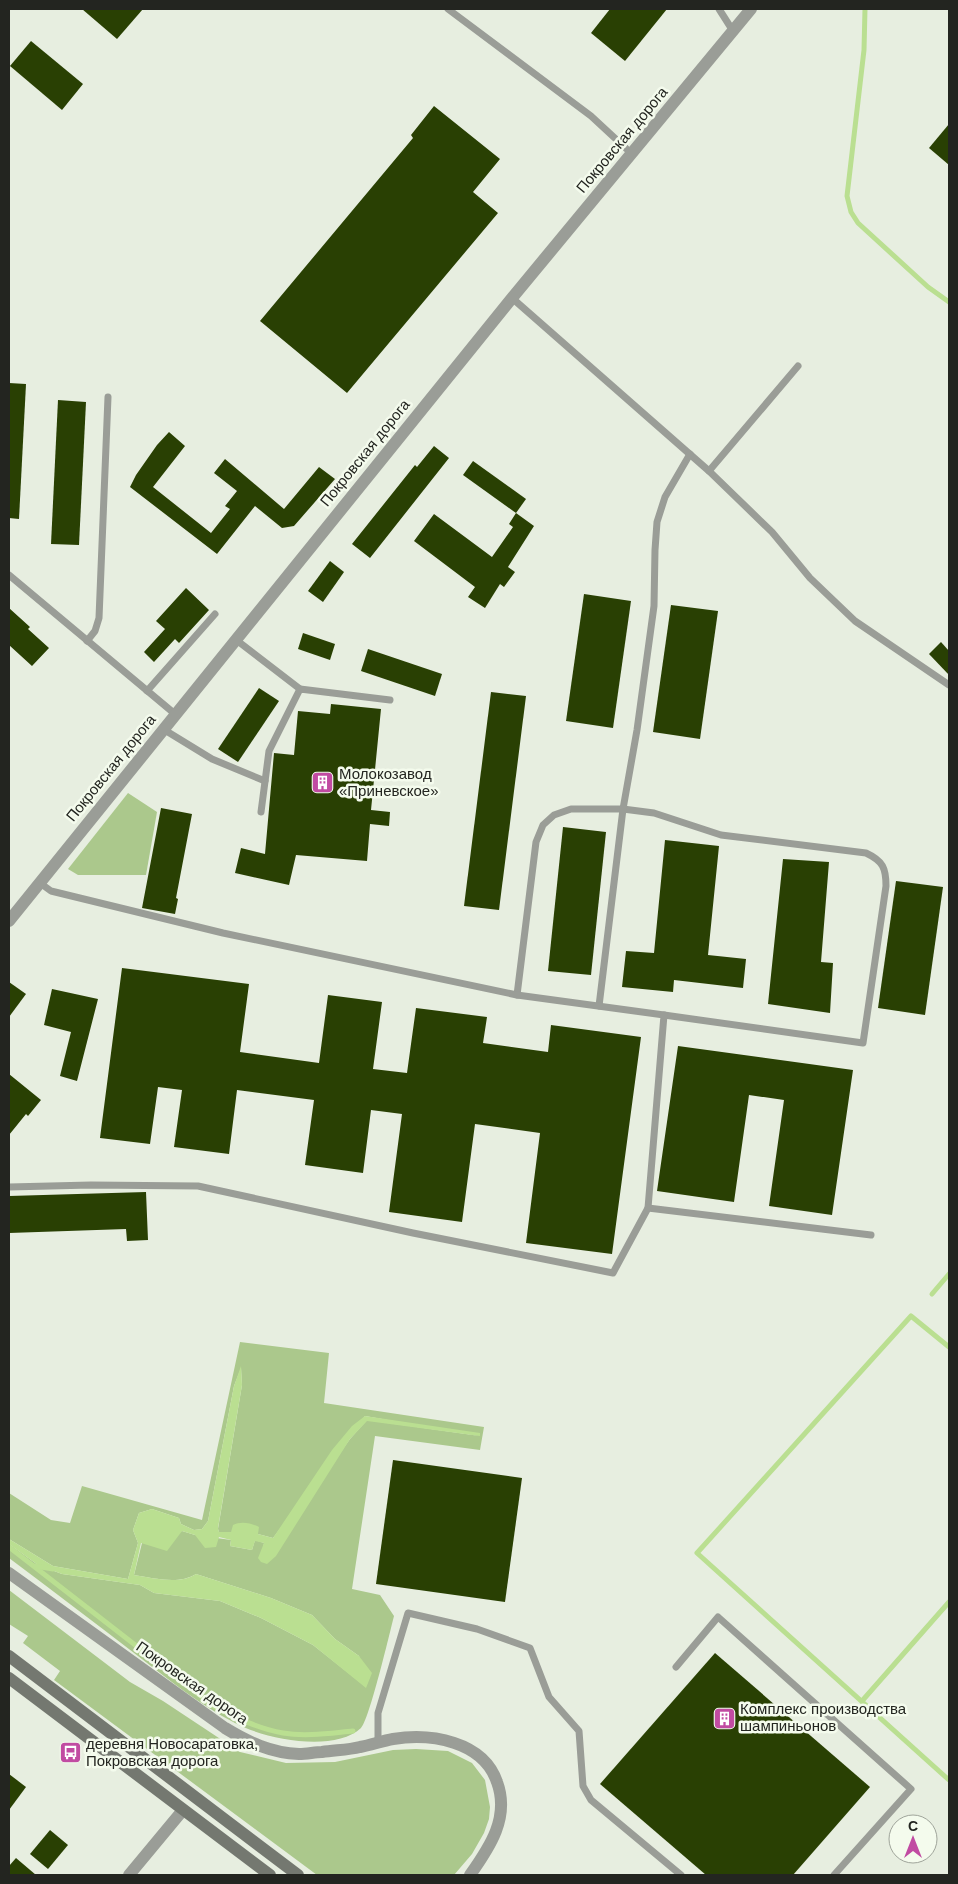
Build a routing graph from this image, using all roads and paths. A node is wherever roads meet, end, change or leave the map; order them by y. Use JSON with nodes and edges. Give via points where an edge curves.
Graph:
{"nodes":[{"id":1,"x":448,"y":9,"type":"edge"},
{"id":2,"x":719,"y":9,"type":"edge"},
{"id":3,"x":751,"y":9,"type":"edge"},
{"id":4,"x":733,"y":31,"type":"junction"},
{"id":5,"x":632,"y":154,"type":"junction"},
{"id":6,"x":512,"y":298,"type":"junction"},
{"id":7,"x":798,"y":366,"type":"dead end"},
{"id":8,"x":108,"y":397,"type":"dead end"},
{"id":9,"x":690,"y":454,"type":"junction"},
{"id":10,"x":709,"y":471,"type":"junction"},
{"id":11,"x":9,"y":575,"type":"edge"},
{"id":12,"x":215,"y":614,"type":"dead end"},
{"id":13,"x":235,"y":639,"type":"junction"},
{"id":14,"x":87,"y":641,"type":"junction"},
{"id":15,"x":949,"y":685,"type":"edge"},
{"id":16,"x":300,"y":689,"type":"junction"},
{"id":17,"x":148,"y":691,"type":"junction"},
{"id":18,"x":390,"y":700,"type":"dead end"},
{"id":19,"x":175,"y":714,"type":"junction"},
{"id":20,"x":164,"y":728,"type":"junction"},
{"id":21,"x":265,"y":780,"type":"junction"},
{"id":22,"x":623,"y":810,"type":"junction"},
{"id":23,"x":260,"y":812,"type":"dead end"},
{"id":24,"x":40,"y":883,"type":"junction"},
{"id":25,"x":9,"y":921,"type":"edge"},
{"id":26,"x":517,"y":995,"type":"junction"},
{"id":27,"x":599,"y":1006,"type":"junction"},
{"id":28,"x":664,"y":1015,"type":"junction"},
{"id":29,"x":9,"y":1188,"type":"edge"},
{"id":30,"x":648,"y":1208,"type":"junction"},
{"id":31,"x":871,"y":1236,"type":"dead end"},
{"id":32,"x":9,"y":1573,"type":"edge"},
{"id":33,"x":9,"y":1656,"type":"edge"},
{"id":34,"x":676,"y":1667,"type":"dead end"},
{"id":35,"x":9,"y":1678,"type":"edge"},
{"id":36,"x":378,"y":1742,"type":"junction"},
{"id":37,"x":183,"y":1810,"type":"junction"},
{"id":38,"x":128,"y":1875,"type":"edge"},
{"id":39,"x":270,"y":1875,"type":"edge"},
{"id":40,"x":298,"y":1875,"type":"edge"},
{"id":41,"x":470,"y":1875,"type":"edge"},
{"id":42,"x":681,"y":1875,"type":"edge"},
{"id":43,"x":834,"y":1875,"type":"edge"}],
"edges":[{"from":1,"to":5,"type":"lane","via":[[591,116]]},
{"from":2,"to":4,"type":"lane"},
{"from":3,"to":4,"type":"street","name":"Покровская дорога"},
{"from":4,"to":5,"type":"street","name":"Покровская дорога"},
{"from":5,"to":6,"type":"street","name":"Покровская дорога"},
{"from":6,"to":9,"type":"lane"},
{"from":6,"to":13,"type":"street","name":"Покровская дорога"},
{"from":7,"to":10,"type":"lane"},
{"from":8,"to":14,"type":"lane","via":[[99,618]]},
{"from":9,"to":10,"type":"lane"},
{"from":9,"to":22,"type":"lane","via":[[664,497],[657,522],[654,606]]},
{"from":10,"to":15,"type":"lane","via":[[772,532],[810,578],[855,621]]},
{"from":11,"to":14,"type":"lane"},
{"from":12,"to":17,"type":"lane"},
{"from":13,"to":16,"type":"lane"},
{"from":13,"to":19,"type":"street","name":"Покровская дорога"},
{"from":14,"to":17,"type":"lane"},
{"from":16,"to":18,"type":"lane"},
{"from":16,"to":21,"type":"lane","via":[[269,751]]},
{"from":17,"to":19,"type":"lane"},
{"from":19,"to":20,"type":"street","name":"Покровская дорога"},
{"from":20,"to":21,"type":"lane","via":[[212,759]]},
{"from":20,"to":24,"type":"street","name":"Покровская дорога"},
{"from":21,"to":23,"type":"lane"},
{"from":22,"to":26,"type":"lane","via":[[571,809],[554,815],[543,825],[536,842]]},
{"from":22,"to":27,"type":"lane"},
{"from":22,"to":28,"type":"lane","via":[[654,813],[721,835],[866,853],[879,859],[886,873],[863,1043]]},
{"from":24,"to":25,"type":"street","name":"Покровская дорога"},
{"from":24,"to":26,"type":"lane","via":[[51,892],[214,931]]},
{"from":26,"to":27,"type":"lane"},
{"from":27,"to":28,"type":"lane"},
{"from":28,"to":30,"type":"lane"},
{"from":29,"to":30,"type":"lane","via":[[91,1184],[198,1186],[613,1273]]},
{"from":30,"to":31,"type":"lane"},
{"from":32,"to":36,"type":"street","name":"Покровская дорога","via":[[246,1741],[272,1750],[301,1754]]},
{"from":33,"to":40,"type":"main road"},
{"from":34,"to":43,"type":"lane","via":[[718,1617],[911,1789]]},
{"from":35,"to":37,"type":"main road"},
{"from":36,"to":41,"type":"street","name":"Покровская дорога","via":[[416,1738],[448,1740],[476,1752],[494,1774],[501,1791],[501,1819],[496,1834]]},
{"from":36,"to":42,"type":"lane","via":[[378,1713],[408,1613],[477,1629],[530,1648],[549,1697],[579,1731],[583,1786],[591,1800]]},
{"from":37,"to":38,"type":"street"},
{"from":37,"to":39,"type":"main road"}]}
